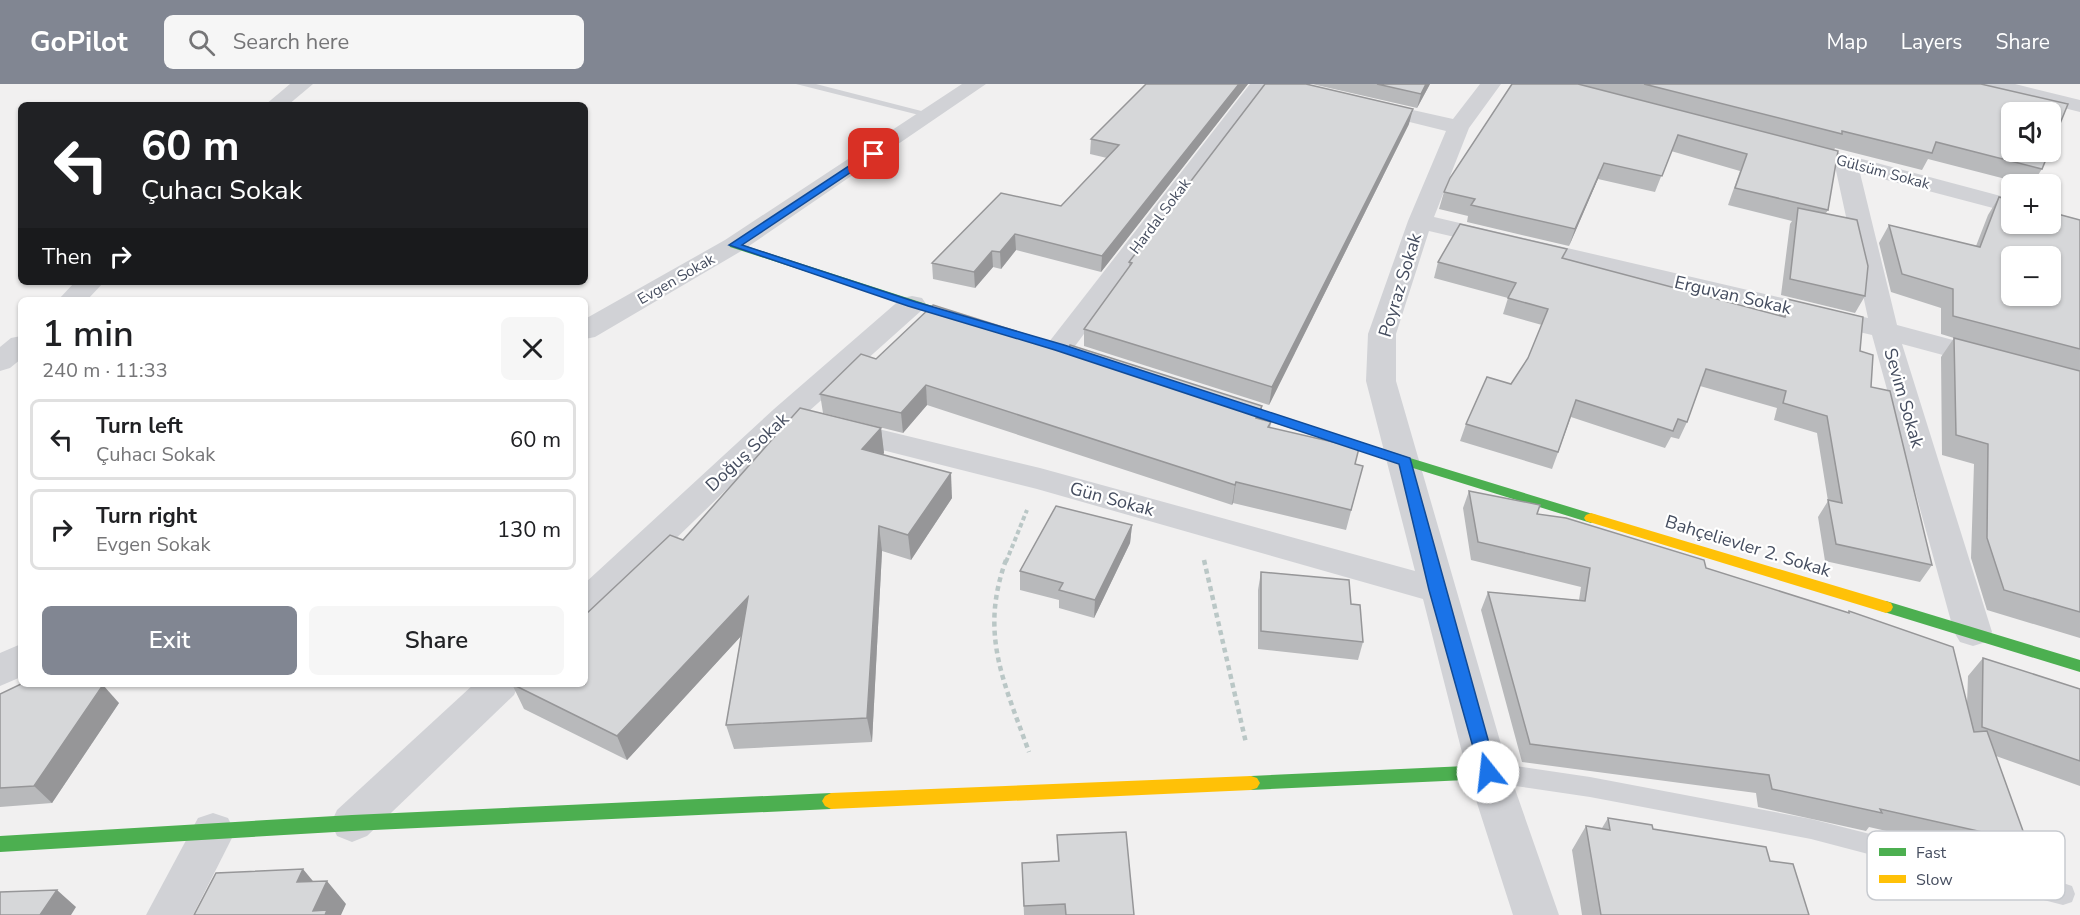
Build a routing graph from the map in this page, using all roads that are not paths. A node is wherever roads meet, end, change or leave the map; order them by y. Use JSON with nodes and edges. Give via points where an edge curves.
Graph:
{"nodes":[{"id":1,"x":303,"y":84,"type":"edge"},
{"id":2,"x":802,"y":84,"type":"edge"},
{"id":3,"x":976,"y":84,"type":"edge"},
{"id":4,"x":1261,"y":84,"type":"edge"},
{"id":5,"x":1491,"y":84,"type":"edge"},
{"id":6,"x":1990,"y":84,"type":"edge"},
{"id":7,"x":1344,"y":100,"type":"edge"},
{"id":8,"x":279,"y":102,"type":"edge"},
{"id":9,"x":2080,"y":106,"type":"edge"},
{"id":10,"x":931,"y":115,"type":"junction"},
{"id":11,"x":1458,"y":127,"type":"junction"},
{"id":12,"x":1811,"y":153,"type":"edge"},
{"id":13,"x":1846,"y":162,"type":"junction"},
{"id":14,"x":2001,"y":203,"type":"edge"},
{"id":15,"x":1419,"y":221,"type":"junction"},
{"id":16,"x":734,"y":245,"type":"junction"},
{"id":17,"x":88,"y":285,"type":"edge"},
{"id":18,"x":74,"y":297,"type":"edge"},
{"id":19,"x":912,"y":304,"type":"junction"},
{"id":20,"x":991,"y":328,"type":"edge"},
{"id":21,"x":588,"y":329,"type":"edge"},
{"id":22,"x":1884,"y":330,"type":"junction"},
{"id":23,"x":18,"y":347,"type":"edge"},
{"id":24,"x":1059,"y":348,"type":"edge"},
{"id":25,"x":0,"y":362,"type":"edge"},
{"id":26,"x":2080,"y":383,"type":"edge"},
{"id":27,"x":1204,"y":395,"type":"edge"},
{"id":28,"x":785,"y":416,"type":"junction"},
{"id":29,"x":1405,"y":461,"type":"junction"},
{"id":30,"x":1437,"y":590,"type":"junction"},
{"id":31,"x":588,"y":601,"type":"edge"},
{"id":32,"x":1973,"y":632,"type":"junction"},
{"id":33,"x":18,"y":661,"type":"edge"},
{"id":34,"x":2080,"y":666,"type":"edge"},
{"id":35,"x":0,"y":671,"type":"edge"},
{"id":36,"x":497,"y":687,"type":"edge"},
{"id":37,"x":1488,"y":772,"type":"junction"},
{"id":38,"x":352,"y":823,"type":"junction"},
{"id":39,"x":213,"y":832,"type":"junction"},
{"id":40,"x":1867,"y":842,"type":"edge"},
{"id":41,"x":0,"y":844,"type":"edge"},
{"id":42,"x":170,"y":915,"type":"edge"},
{"id":43,"x":1536,"y":915,"type":"edge"}],
"edges":[{"from":1,"to":8,"type":"street"},
{"from":2,"to":10,"type":"lane"},
{"from":3,"to":10,"type":"street","name":"Evgen Sokak"},
{"from":4,"to":24,"type":"street","name":"Hardal Sokak"},
{"from":5,"to":11,"type":"street","name":"Poyraz Sokak"},
{"from":6,"to":9,"type":"street"},
{"from":7,"to":11,"type":"street"},
{"from":10,"to":16,"type":"street","name":"Evgen Sokak"},
{"from":11,"to":15,"type":"street","name":"Poyraz Sokak"},
{"from":12,"to":13,"type":"street","name":"Gülsüm Sokak"},
{"from":13,"to":14,"type":"street","name":"Gülsüm Sokak"},
{"from":13,"to":22,"type":"street","name":"Sevim Sokak"},
{"from":15,"to":22,"type":"street","name":"Erguvan Sokak"},
{"from":15,"to":29,"type":"street","name":"Poyraz Sokak","via":[[1389,308],[1380,359],[1381,381]]},
{"from":16,"to":19,"type":"street"},
{"from":16,"to":21,"type":"street","name":"Evgen Sokak"},
{"from":17,"to":18,"type":"street"},
{"from":19,"to":20,"type":"street"},
{"from":19,"to":28,"type":"street","name":"Doğuş Sokak"},
{"from":22,"to":26,"type":"street","name":"Erguvan Sokak"},
{"from":22,"to":32,"type":"street","name":"Sevim Sokak"},
{"from":23,"to":25,"type":"street"},
{"from":27,"to":29,"type":"street","name":"Bahçelievler 2. Sokak"},
{"from":28,"to":30,"type":"street","name":"Gün Sokak","via":[[1040,479]]},
{"from":28,"to":31,"type":"street","name":"Doğuş Sokak"},
{"from":29,"to":30,"type":"street","name":"Poyraz Sokak"},
{"from":29,"to":32,"type":"street","name":"Bahçelievler 2. Sokak"},
{"from":30,"to":37,"type":"street","name":"Poyraz Sokak"},
{"from":32,"to":34,"type":"street","name":"Bahçelievler 2. Sokak"},
{"from":33,"to":35,"type":"street"},
{"from":36,"to":38,"type":"street"},
{"from":37,"to":38,"type":"street"},
{"from":37,"to":40,"type":"lane","via":[[1694,805]]},
{"from":37,"to":43,"type":"street","name":"Poyraz Sokak"},
{"from":38,"to":39,"type":"street"},
{"from":39,"to":41,"type":"street"},
{"from":39,"to":42,"type":"street"}]}
